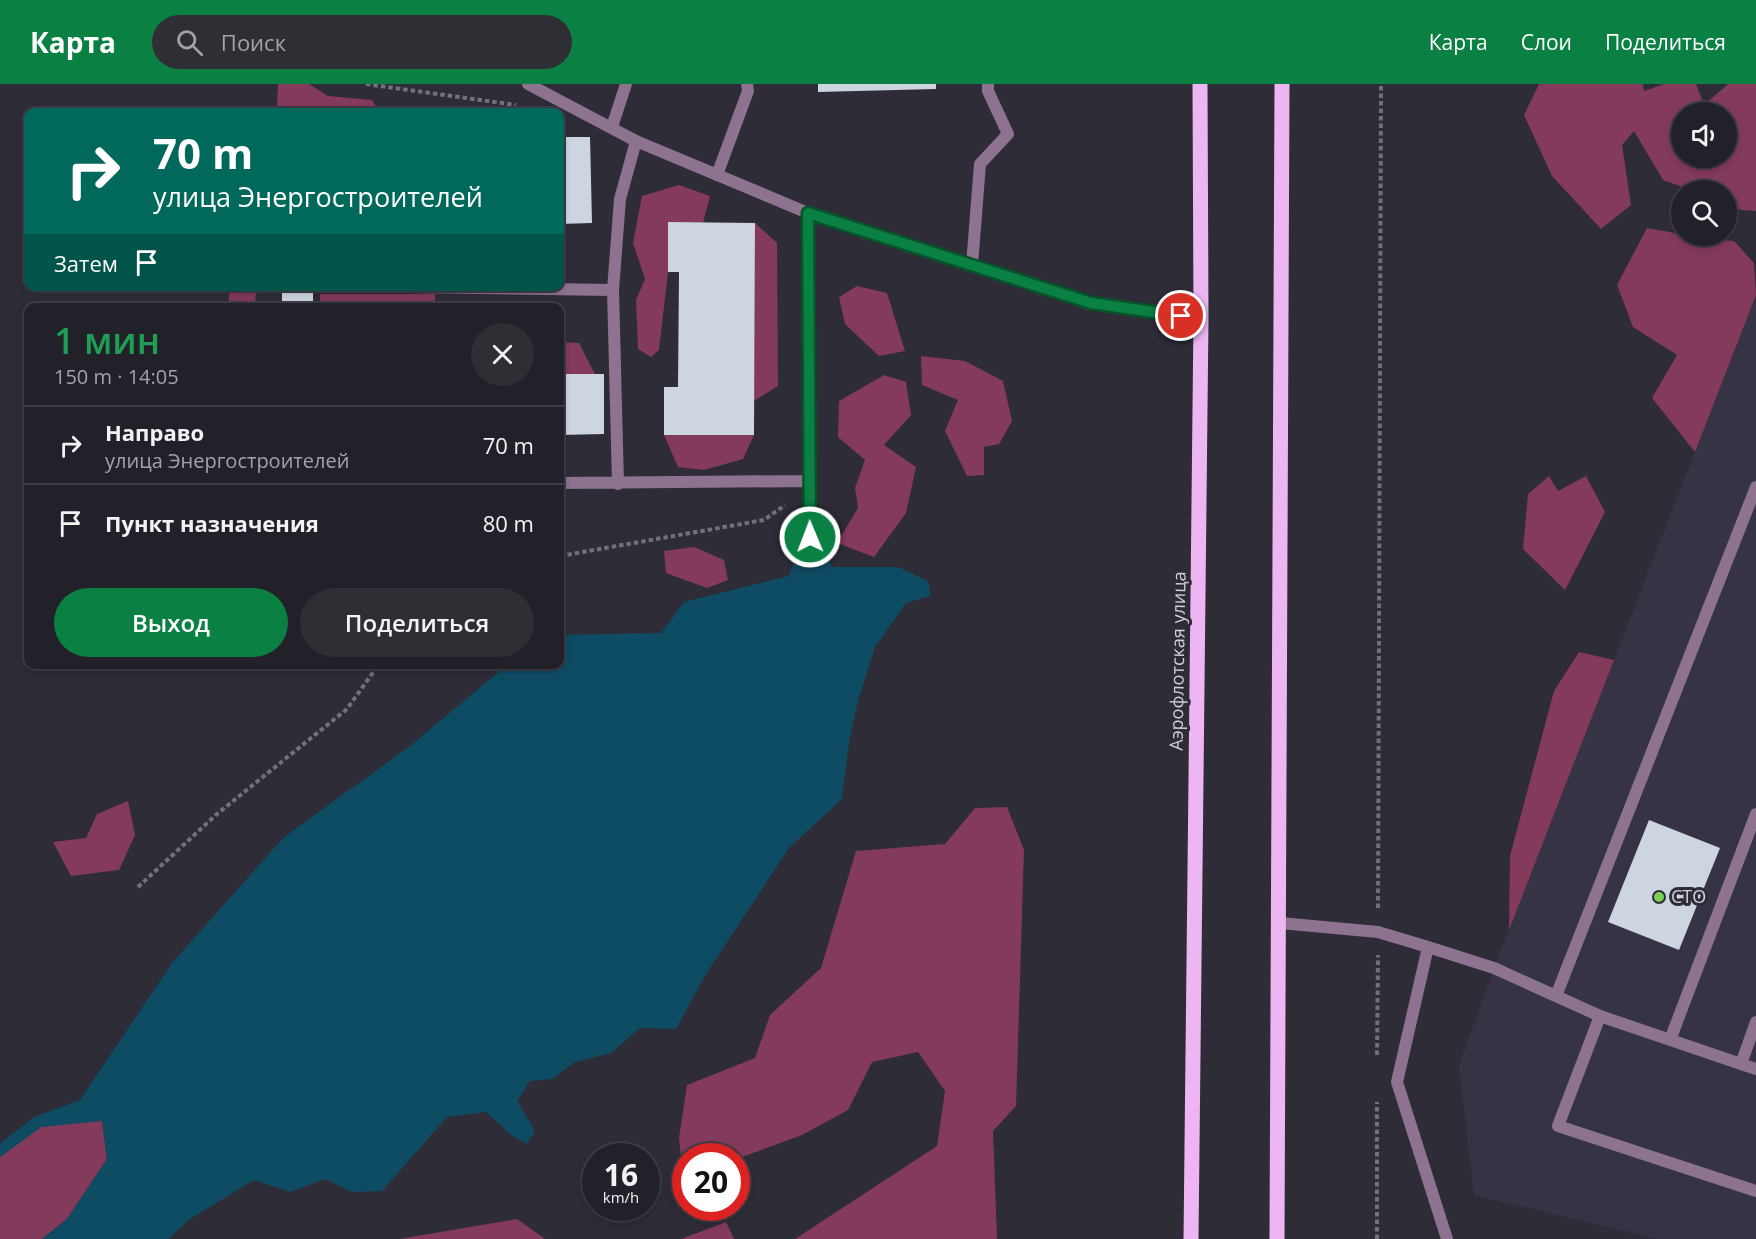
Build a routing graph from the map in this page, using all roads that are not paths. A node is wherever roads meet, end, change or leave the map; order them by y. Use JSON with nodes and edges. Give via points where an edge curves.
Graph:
{"nodes":[{"id":1,"x":528,"y":84,"type":"edge"},
{"id":2,"x":626,"y":84,"type":"edge"},
{"id":3,"x":747,"y":84,"type":"edge"},
{"id":4,"x":988,"y":84,"type":"edge"},
{"id":5,"x":1200,"y":84,"type":"edge"},
{"id":6,"x":1282,"y":84,"type":"edge"},
{"id":7,"x":612,"y":128,"type":"junction"},
{"id":8,"x":636,"y":141,"type":"junction"},
{"id":9,"x":717,"y":175,"type":"junction"},
{"id":10,"x":808,"y":213,"type":"junction"},
{"id":11,"x":972,"y":265,"type":"junction"},
{"id":12,"x":564,"y":289,"type":"edge"},
{"id":13,"x":613,"y":290,"type":"junction"},
{"id":14,"x":1201,"y":318,"type":"junction"},
{"id":15,"x":809,"y":481,"type":"junction"},
{"id":16,"x":564,"y":483,"type":"edge"},
{"id":17,"x":618,"y":483,"type":"junction"},
{"id":18,"x":1756,"y":487,"type":"edge"},
{"id":19,"x":810,"y":537,"type":"dead end"},
{"id":20,"x":1756,"y":814,"type":"edge"},
{"id":21,"x":1280,"y":923,"type":"junction"},
{"id":22,"x":1428,"y":947,"type":"junction"},
{"id":23,"x":1556,"y":996,"type":"junction"},
{"id":24,"x":1600,"y":1016,"type":"junction"},
{"id":25,"x":1756,"y":1022,"type":"edge"},
{"id":26,"x":1670,"y":1040,"type":"junction"},
{"id":27,"x":1741,"y":1064,"type":"junction"},
{"id":28,"x":1756,"y":1069,"type":"edge"},
{"id":29,"x":1756,"y":1191,"type":"edge"},
{"id":30,"x":1191,"y":1239,"type":"edge"},
{"id":31,"x":1277,"y":1239,"type":"edge"},
{"id":32,"x":1447,"y":1239,"type":"edge"}],
"edges":[{"from":1,"to":7,"type":"street"},
{"from":2,"to":7,"type":"street"},
{"from":3,"to":9,"type":"street","via":[[748,91]]},
{"from":4,"to":11,"type":"street","via":[[1008,134],[980,164]]},
{"from":5,"to":14,"type":"main road","name":"Аэрофлотская улица"},
{"from":6,"to":21,"type":"main road"},
{"from":7,"to":8,"type":"street"},
{"from":8,"to":9,"type":"street"},
{"from":8,"to":13,"type":"street","via":[[621,199]]},
{"from":9,"to":10,"type":"street"},
{"from":10,"to":11,"type":"street"},
{"from":10,"to":15,"type":"street"},
{"from":11,"to":14,"type":"street","via":[[1091,303]]},
{"from":12,"to":13,"type":"street"},
{"from":13,"to":17,"type":"street"},
{"from":14,"to":30,"type":"main road","name":"Аэрофлотская улица"},
{"from":15,"to":17,"type":"street"},
{"from":15,"to":19,"type":"street"},
{"from":16,"to":17,"type":"street"},
{"from":18,"to":23,"type":"street"},
{"from":20,"to":26,"type":"street"},
{"from":21,"to":22,"type":"street","via":[[1378,932]]},
{"from":21,"to":31,"type":"main road"},
{"from":22,"to":23,"type":"street","via":[[1494,968]]},
{"from":22,"to":32,"type":"street","via":[[1397,1082]]},
{"from":23,"to":24,"type":"street"},
{"from":24,"to":26,"type":"street"},
{"from":24,"to":29,"type":"street","via":[[1558,1126]]},
{"from":25,"to":27,"type":"street"},
{"from":26,"to":27,"type":"street"},
{"from":27,"to":28,"type":"street"}]}
